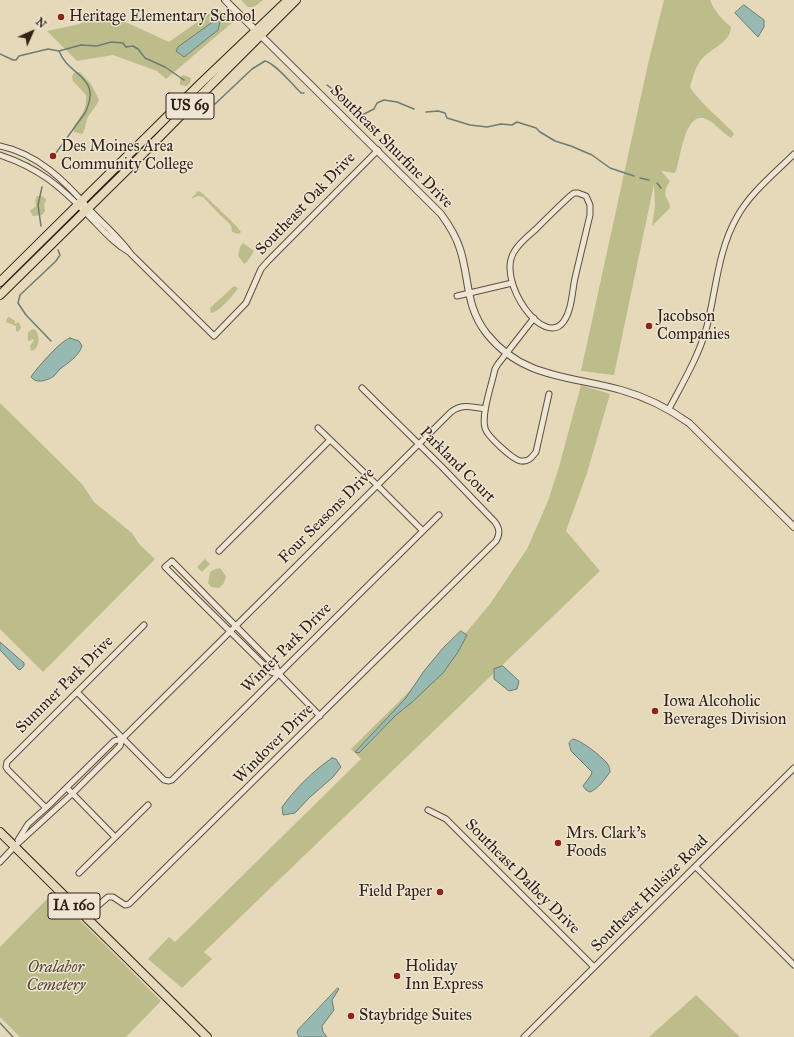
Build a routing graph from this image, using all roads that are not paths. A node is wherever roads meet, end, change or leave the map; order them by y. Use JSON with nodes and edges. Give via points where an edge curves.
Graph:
{"nodes":[{"id":1,"x":226,"y":0,"type":"edge"},
{"id":2,"x":288,"y":0,"type":"edge"},
{"id":3,"x":296,"y":0,"type":"edge"},
{"id":4,"x":258,"y":33,"type":"junction"},
{"id":5,"x":0,"y":146,"type":"edge"},
{"id":6,"x":378,"y":150,"type":"junction"},
{"id":7,"x":794,"y":154,"type":"edge"},
{"id":8,"x":0,"y":155,"type":"edge"},
{"id":9,"x":80,"y":202,"type":"junction"},
{"id":10,"x":87,"y":210,"type":"junction"},
{"id":11,"x":0,"y":282,"type":"edge"},
{"id":12,"x":512,"y":283,"type":"junction"},
{"id":13,"x":468,"y":292,"type":"junction"},
{"id":14,"x":0,"y":295,"type":"edge"},
{"id":15,"x":456,"y":296,"type":"dead end"},
{"id":16,"x":534,"y":318,"type":"junction"},
{"id":17,"x":506,"y":353,"type":"junction"},
{"id":18,"x":362,"y":388,"type":"dead end"},
{"id":19,"x":549,"y":394,"type":"dead end"},
{"id":20,"x":669,"y":409,"type":"junction"},
{"id":21,"x":486,"y":410,"type":"junction"},
{"id":22,"x":318,"y":428,"type":"dead end"},
{"id":23,"x":330,"y":440,"type":"junction"},
{"id":24,"x":419,"y":444,"type":"junction"},
{"id":25,"x":377,"y":485,"type":"junction"},
{"id":26,"x":438,"y":515,"type":"dead end"},
{"id":27,"x":794,"y":527,"type":"edge"},
{"id":28,"x":423,"y":531,"type":"junction"},
{"id":29,"x":219,"y":552,"type":"dead end"},
{"id":30,"x":474,"y":564,"type":"joint"},
{"id":31,"x":144,"y":625,"type":"dead end"},
{"id":32,"x":236,"y":625,"type":"junction"},
{"id":33,"x":230,"y":631,"type":"junction"},
{"id":34,"x":279,"y":674,"type":"junction"},
{"id":35,"x":76,"y":692,"type":"junction"},
{"id":36,"x":320,"y":716,"type":"junction"},
{"id":37,"x":122,"y":738,"type":"junction"},
{"id":38,"x":794,"y":768,"type":"edge"},
{"id":39,"x":67,"y":788,"type":"junction"},
{"id":40,"x":72,"y":794,"type":"junction"},
{"id":41,"x":148,"y":805,"type":"dead end"},
{"id":42,"x":46,"y":808,"type":"junction"},
{"id":43,"x":428,"y":810,"type":"dead end"},
{"id":44,"x":0,"y":832,"type":"edge"},
{"id":45,"x":115,"y":837,"type":"junction"},
{"id":46,"x":14,"y":846,"type":"junction"},
{"id":47,"x":0,"y":862,"type":"edge"},
{"id":48,"x":696,"y":867,"type":"junction"},
{"id":49,"x":79,"y":874,"type":"dead end"},
{"id":50,"x":86,"y":916,"type":"junction"},
{"id":51,"x":794,"y":965,"type":"edge"},
{"id":52,"x":594,"y":967,"type":"junction"},
{"id":53,"x":207,"y":1037,"type":"edge"},
{"id":54,"x":524,"y":1037,"type":"edge"}],
"edges":[{"from":1,"to":4,"type":"street","name":"Southeast Shurfine Drive"},
{"from":2,"to":4,"type":"main road","number":"US 69"},
{"from":3,"to":4,"type":"main road","number":"US 69"},
{"from":4,"to":6,"type":"street","name":"Southeast Shurfine Drive"},
{"from":4,"to":9,"type":"main road","number":"US 69"},
{"from":4,"to":10,"type":"main road","number":"US 69"},
{"from":5,"to":9,"type":"street","via":[[11,148],[44,165],[62,179]]},
{"from":6,"to":10,"type":"street","name":"Southeast Oak Drive","via":[[268,261],[261,269],[246,303],[214,336],[131,254],[116,244]]},
{"from":6,"to":13,"type":"street","name":"Southeast Shurfine Drive","via":[[448,222],[461,251]]},
{"from":7,"to":20,"type":"street","via":[[755,193],[737,217],[725,247],[700,346]]},
{"from":8,"to":9,"type":"street","via":[[28,166]]},
{"from":9,"to":10,"type":"street"},
{"from":9,"to":11,"type":"main road","number":"US 69"},
{"from":10,"to":14,"type":"main road","number":"US 69"},
{"from":12,"to":13,"type":"street"},
{"from":12,"to":16,"type":"street","via":[[521,303]]},
{"from":12,"to":16,"type":"street","via":[[511,266],[514,252],[570,196],[578,193],[586,196],[590,205],[590,215],[571,304],[564,322],[551,328],[543,326]]},
{"from":13,"to":15,"type":"street"},
{"from":13,"to":17,"type":"street","name":"Southeast Shurfine Drive","via":[[472,308],[484,330]]},
{"from":16,"to":17,"type":"street"},
{"from":17,"to":20,"type":"street","name":"Southeast Shurfine Drive","via":[[534,370],[622,390]]},
{"from":17,"to":21,"type":"street","via":[[495,369]]},
{"from":18,"to":24,"type":"street","name":"Parkland Court"},
{"from":19,"to":21,"type":"street","via":[[536,452],[526,461],[519,461],[513,457],[488,435],[485,428]]},
{"from":20,"to":27,"type":"street","name":"Southeast Shurfine Drive","via":[[689,423]]},
{"from":21,"to":24,"type":"street","name":"Four Seasons Drive","via":[[466,406],[455,409]]},
{"from":22,"to":23,"type":"street"},
{"from":23,"to":25,"type":"street"},
{"from":23,"to":29,"type":"street"},
{"from":24,"to":25,"type":"street","name":"Four Seasons Drive"},
{"from":24,"to":30,"type":"street","name":"Parkland Court","via":[[498,527],[500,532],[496,541]]},
{"from":25,"to":28,"type":"street"},
{"from":25,"to":32,"type":"street","name":"Four Seasons Drive"},
{"from":26,"to":28,"type":"street","name":"Winter Park Drive"},
{"from":28,"to":34,"type":"street","name":"Winter Park Drive"},
{"from":30,"to":36,"type":"street","name":"Windover Drive"},
{"from":31,"to":35,"type":"street","name":"Summer Park Drive"},
{"from":32,"to":33,"type":"street","name":"Four Seasons Drive"},
{"from":32,"to":33,"type":"street","via":[[172,561],[165,567]]},
{"from":32,"to":34,"type":"street","via":[[276,667]]},
{"from":33,"to":34,"type":"street","via":[[271,672]]},
{"from":33,"to":37,"type":"street","name":"Four Seasons Drive"},
{"from":34,"to":36,"type":"street"},
{"from":34,"to":37,"type":"street","name":"Winter Park Drive","via":[[170,781],[164,780]]},
{"from":35,"to":37,"type":"street"},
{"from":35,"to":42,"type":"street","name":"Summer Park Drive","via":[[8,760],[6,765]]},
{"from":36,"to":50,"type":"street","name":"Windover Drive","via":[[132,901],[125,905],[113,897],[108,897]]},
{"from":37,"to":39,"type":"street","name":"Four Seasons Drive","via":[[114,741]]},
{"from":37,"to":40,"type":"street","name":"Four Seasons Drive","via":[[120,746]]},
{"from":38,"to":48,"type":"street","name":"Southeast Hulsize Road"},
{"from":39,"to":40,"type":"street"},
{"from":39,"to":42,"type":"street","name":"Four Seasons Drive"},
{"from":40,"to":45,"type":"street"},
{"from":40,"to":46,"type":"street","name":"Four Seasons Drive"},
{"from":41,"to":45,"type":"street"},
{"from":42,"to":46,"type":"street","name":"Four Seasons Drive","via":[[28,824]]},
{"from":43,"to":52,"type":"street","name":"Southeast Dalbey Drive","via":[[446,819]]},
{"from":44,"to":46,"type":"main road","number":"IA 160"},
{"from":45,"to":49,"type":"street"},
{"from":46,"to":47,"type":"street"},
{"from":46,"to":50,"type":"main road","number":"IA 160"},
{"from":48,"to":51,"type":"street"},
{"from":48,"to":52,"type":"street","name":"Southeast Hulsize Road"},
{"from":50,"to":53,"type":"main road","number":"IA 160"},
{"from":52,"to":54,"type":"street","name":"Southeast Hulsize Road"}]}
